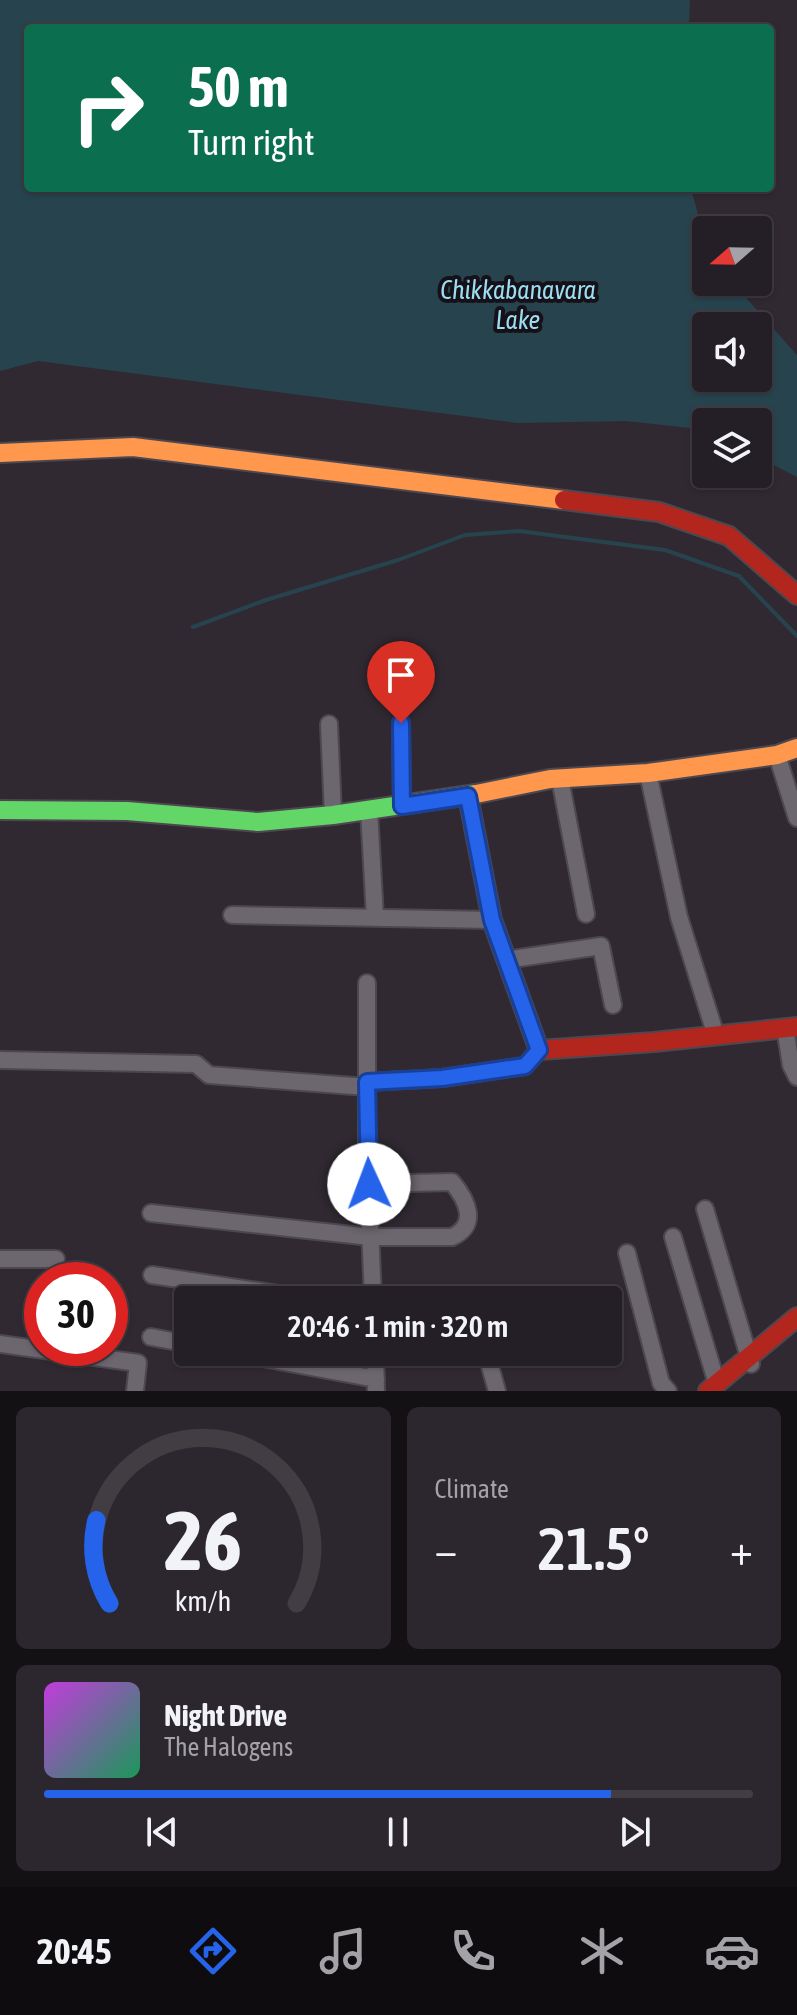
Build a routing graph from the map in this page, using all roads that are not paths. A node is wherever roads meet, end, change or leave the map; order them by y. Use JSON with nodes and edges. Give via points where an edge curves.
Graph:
{"nodes":[{"id":1,"x":0,"y":453,"type":"edge"},
{"id":2,"x":797,"y":595,"type":"edge"},
{"id":3,"x":401,"y":723,"type":"dead end"},
{"id":4,"x":329,"y":724,"type":"dead end"},
{"id":5,"x":797,"y":748,"type":"edge"},
{"id":6,"x":777,"y":755,"type":"junction"},
{"id":7,"x":648,"y":773,"type":"junction"},
{"id":8,"x":560,"y":779,"type":"junction"},
{"id":9,"x":468,"y":796,"type":"junction"},
{"id":10,"x":402,"y":806,"type":"junction"},
{"id":11,"x":0,"y":810,"type":"edge"},
{"id":12,"x":369,"y":810,"type":"junction"},
{"id":13,"x":333,"y":815,"type":"junction"},
{"id":14,"x":797,"y":818,"type":"edge"},
{"id":15,"x":586,"y":914,"type":"dead end"},
{"id":16,"x":232,"y":915,"type":"dead end"},
{"id":17,"x":375,"y":918,"type":"junction"},
{"id":18,"x":492,"y":920,"type":"junction"},
{"id":19,"x":506,"y":960,"type":"junction"},
{"id":20,"x":367,"y":983,"type":"dead end"},
{"id":21,"x":613,"y":1005,"type":"dead end"},
{"id":22,"x":791,"y":1028,"type":"edge"},
{"id":23,"x":716,"y":1036,"type":"junction"},
{"id":24,"x":539,"y":1050,"type":"junction"},
{"id":25,"x":0,"y":1060,"type":"edge"},
{"id":26,"x":797,"y":1077,"type":"edge"},
{"id":27,"x":367,"y":1085,"type":"junction"},
{"id":28,"x":369,"y":1184,"type":"junction"},
{"id":29,"x":705,"y":1209,"type":"dead end"},
{"id":30,"x":151,"y":1213,"type":"dead end"},
{"id":31,"x":371,"y":1237,"type":"junction"},
{"id":32,"x":673,"y":1237,"type":"dead end"},
{"id":33,"x":627,"y":1253,"type":"dead end"},
{"id":34,"x":0,"y":1259,"type":"edge"},
{"id":35,"x":56,"y":1259,"type":"dead end"},
{"id":36,"x":152,"y":1275,"type":"dead end"},
{"id":37,"x":225,"y":1286,"type":"edge"},
{"id":38,"x":373,"y":1286,"type":"edge"},
{"id":39,"x":797,"y":1317,"type":"edge"},
{"id":40,"x":797,"y":1335,"type":"edge"},
{"id":41,"x":151,"y":1337,"type":"dead end"},
{"id":42,"x":174,"y":1341,"type":"edge"},
{"id":43,"x":0,"y":1344,"type":"edge"},
{"id":44,"x":751,"y":1364,"type":"junction"},
{"id":45,"x":292,"y":1366,"type":"edge"},
{"id":46,"x":490,"y":1366,"type":"edge"},
{"id":47,"x":376,"y":1385,"type":"edge"},
{"id":48,"x":718,"y":1389,"type":"edge"},
{"id":49,"x":135,"y":1391,"type":"edge"},
{"id":50,"x":497,"y":1391,"type":"edge"},
{"id":51,"x":668,"y":1391,"type":"edge"}],
"edges":[{"from":1,"to":2,"type":"street","via":[[133,447],[659,512],[729,536]]},
{"from":3,"to":10,"type":"street"},
{"from":4,"to":13,"type":"street"},
{"from":5,"to":6,"type":"street"},
{"from":6,"to":7,"type":"street"},
{"from":6,"to":14,"type":"street"},
{"from":7,"to":8,"type":"street"},
{"from":7,"to":23,"type":"street","via":[[679,917]]},
{"from":8,"to":9,"type":"street"},
{"from":8,"to":15,"type":"street"},
{"from":9,"to":10,"type":"street"},
{"from":9,"to":18,"type":"street"},
{"from":10,"to":12,"type":"street"},
{"from":11,"to":13,"type":"street","via":[[127,811],[241,822]]},
{"from":12,"to":13,"type":"street"},
{"from":12,"to":17,"type":"street"},
{"from":16,"to":17,"type":"street"},
{"from":17,"to":18,"type":"street"},
{"from":18,"to":19,"type":"street"},
{"from":19,"to":21,"type":"street","via":[[601,946]]},
{"from":19,"to":24,"type":"street"},
{"from":20,"to":27,"type":"street"},
{"from":22,"to":23,"type":"street"},
{"from":22,"to":26,"type":"street","via":[[791,1065]]},
{"from":23,"to":24,"type":"street"},
{"from":24,"to":27,"type":"street","via":[[525,1066]]},
{"from":25,"to":27,"type":"street","via":[[196,1064],[209,1075]]},
{"from":27,"to":28,"type":"street"},
{"from":28,"to":31,"type":"street"},
{"from":28,"to":31,"type":"street","via":[[452,1182],[469,1213],[466,1226],[452,1237]]},
{"from":29,"to":44,"type":"street"},
{"from":30,"to":31,"type":"street"},
{"from":31,"to":38,"type":"street"},
{"from":32,"to":48,"type":"street"},
{"from":33,"to":51,"type":"street","via":[[661,1383]]},
{"from":34,"to":35,"type":"street"},
{"from":36,"to":37,"type":"street"},
{"from":39,"to":44,"type":"street"},
{"from":40,"to":44,"type":"street"},
{"from":41,"to":42,"type":"street"},
{"from":43,"to":49,"type":"street","via":[[138,1363]]},
{"from":44,"to":48,"type":"street"},
{"from":45,"to":47,"type":"street"},
{"from":46,"to":50,"type":"street"}]}
